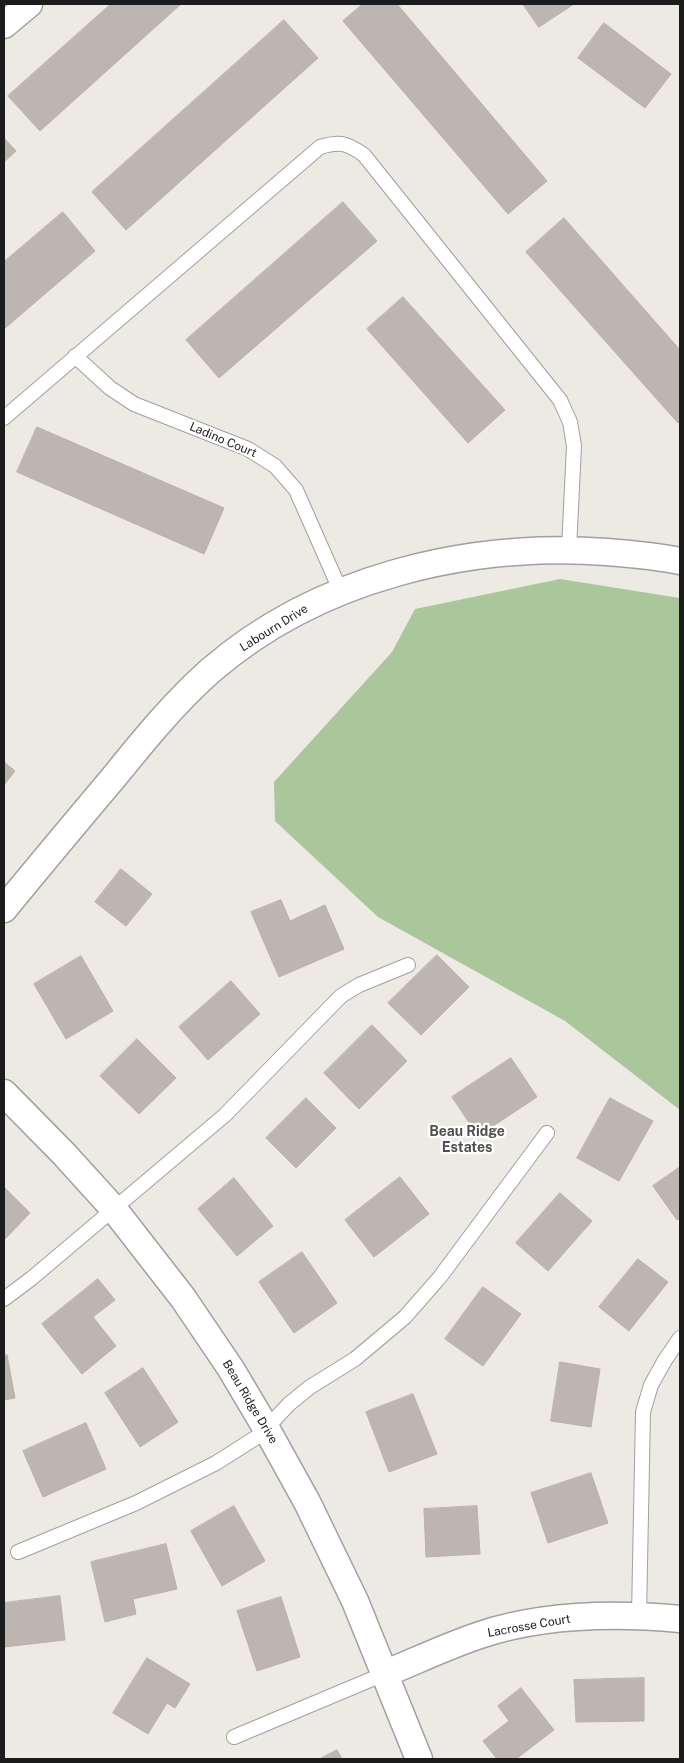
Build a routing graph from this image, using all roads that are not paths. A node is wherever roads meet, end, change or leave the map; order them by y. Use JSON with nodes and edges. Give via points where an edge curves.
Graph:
{"nodes":[{"id":1,"x":29,"y":4,"type":"edge"},
{"id":2,"x":4,"y":25,"type":"edge"},
{"id":3,"x":75,"y":356,"type":"junction"},
{"id":4,"x":4,"y":418,"type":"edge"},
{"id":5,"x":569,"y":549,"type":"junction"},
{"id":6,"x":680,"y":561,"type":"edge"},
{"id":7,"x":341,"y":592,"type":"junction"},
{"id":8,"x":4,"y":909,"type":"edge"},
{"id":9,"x":408,"y":965,"type":"dead end"},
{"id":10,"x":4,"y":1093,"type":"edge"},
{"id":11,"x":548,"y":1133,"type":"dead end"},
{"id":12,"x":113,"y":1208,"type":"junction"},
{"id":13,"x":4,"y":1299,"type":"edge"},
{"id":14,"x":680,"y":1338,"type":"edge"},
{"id":15,"x":266,"y":1428,"type":"junction"},
{"id":16,"x":18,"y":1552,"type":"dead end"},
{"id":17,"x":639,"y":1615,"type":"junction"},
{"id":18,"x":680,"y":1618,"type":"edge"},
{"id":19,"x":384,"y":1674,"type":"junction"},
{"id":20,"x":234,"y":1737,"type":"dead end"},
{"id":21,"x":419,"y":1759,"type":"edge"}],
"edges":[{"from":1,"to":2,"type":"street"},
{"from":3,"to":4,"type":"lane"},
{"from":3,"to":5,"type":"lane","via":[[320,147],[335,142],[351,145],[364,155],[560,400],[570,422],[574,446]]},
{"from":3,"to":7,"type":"lane","name":"Ladino Court","via":[[110,388],[134,404],[248,449],[275,466],[296,490]]},
{"from":5,"to":6,"type":"street","name":"Labourn Drive"},
{"from":5,"to":7,"type":"street","name":"Labourn Drive","via":[[494,553],[444,561],[394,573]]},
{"from":7,"to":8,"type":"street","name":"Labourn Drive","via":[[274,625],[210,671],[167,713]]},
{"from":9,"to":12,"type":"lane","via":[[358,985],[341,996],[225,1115]]},
{"from":10,"to":12,"type":"street","name":"Beau Ridge Drive"},
{"from":11,"to":15,"type":"lane","via":[[440,1277],[405,1317],[355,1359],[289,1404]]},
{"from":12,"to":13,"type":"lane"},
{"from":12,"to":15,"type":"street","name":"Beau Ridge Drive","via":[[183,1298]]},
{"from":14,"to":17,"type":"lane","via":[[651,1385],[643,1412]]},
{"from":15,"to":16,"type":"lane","via":[[216,1463],[136,1503]]},
{"from":15,"to":19,"type":"street","name":"Beau Ridge Drive","via":[[308,1502],[351,1592]]},
{"from":17,"to":18,"type":"street","name":"Lacrosse Court"},
{"from":17,"to":19,"type":"street","name":"Lacrosse Court","via":[[584,1616],[526,1624],[480,1635]]},
{"from":19,"to":20,"type":"lane"},
{"from":19,"to":21,"type":"street","name":"Beau Ridge Drive"}]}
